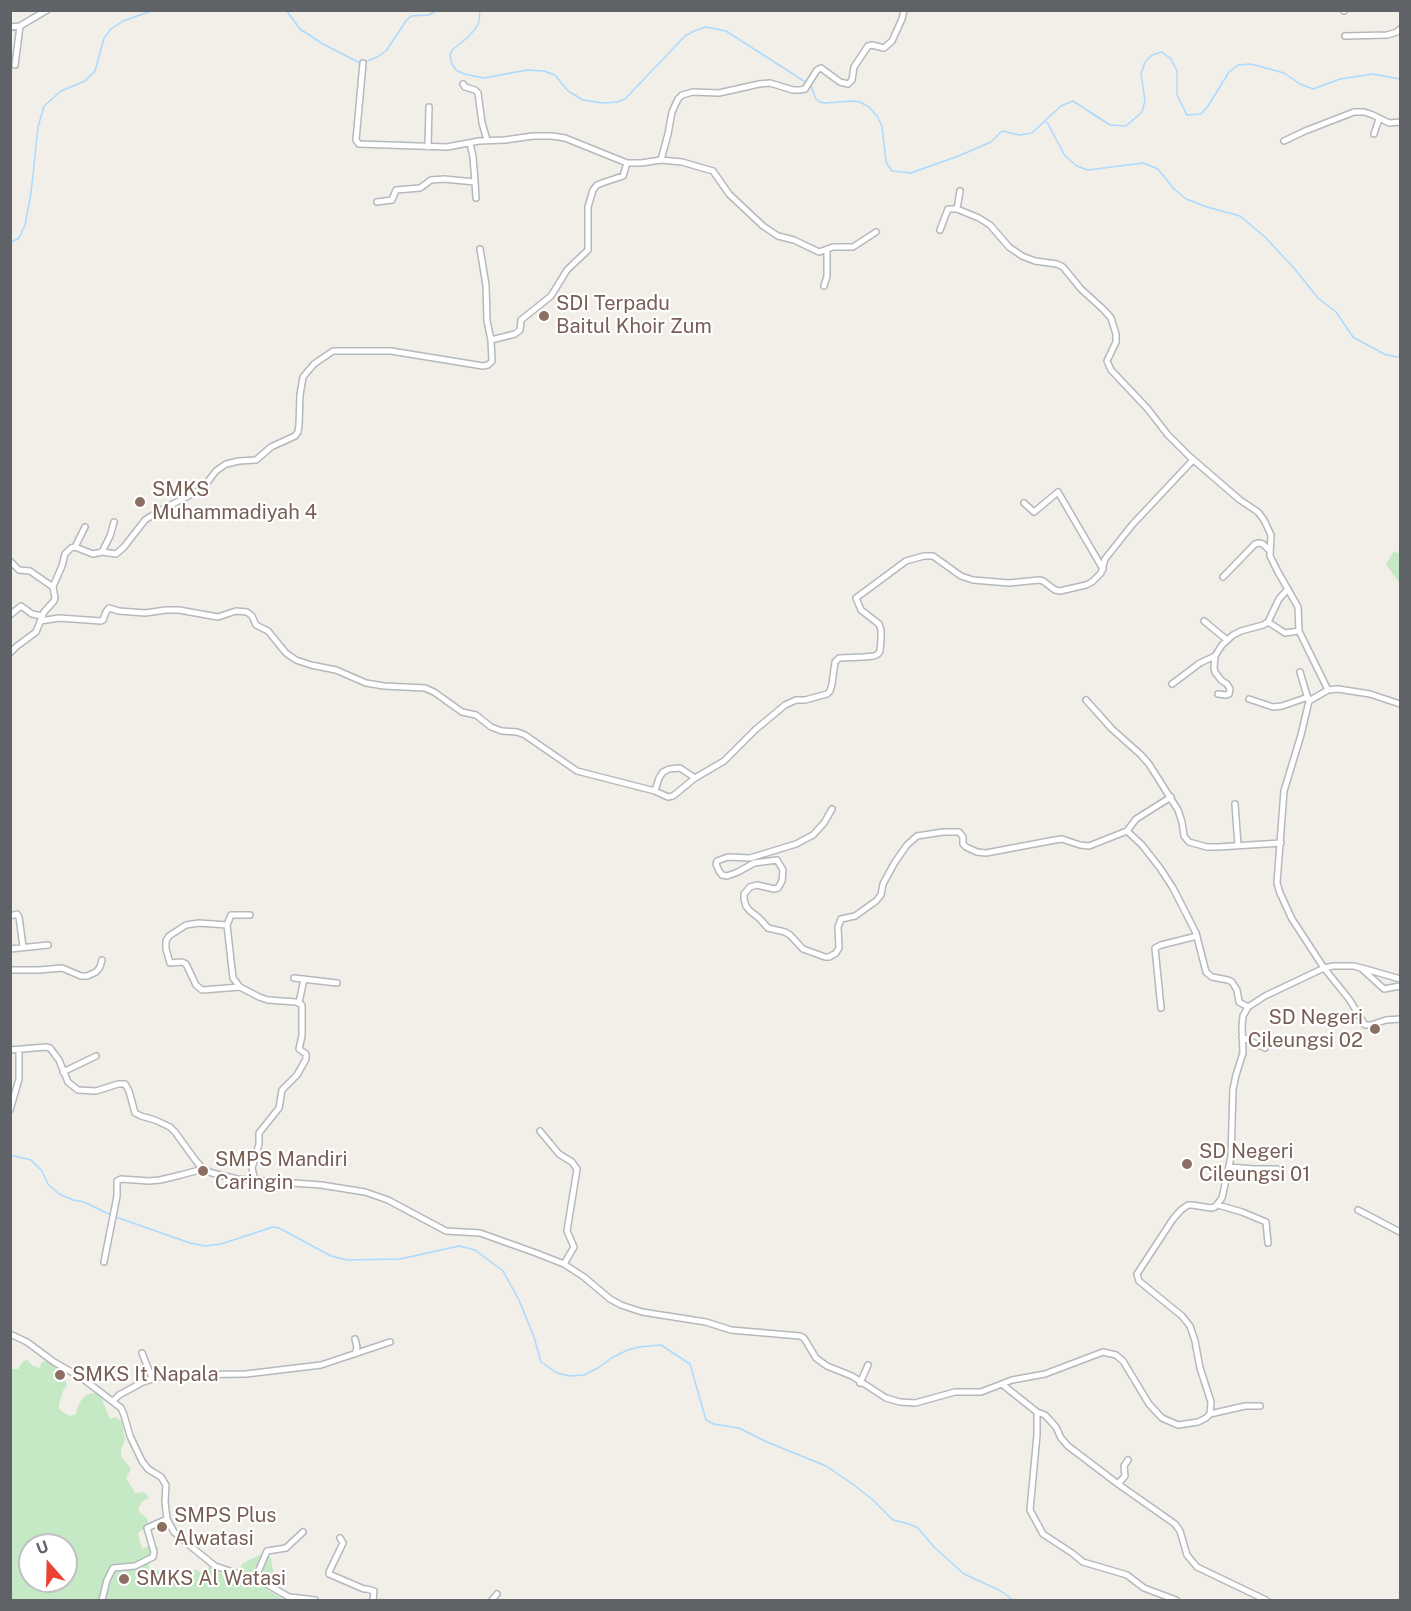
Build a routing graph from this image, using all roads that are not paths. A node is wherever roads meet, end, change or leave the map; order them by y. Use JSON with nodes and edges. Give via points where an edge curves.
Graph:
{"nodes":[{"id":1,"x":47,"y":10,"type":"edge"},
{"id":2,"x":904,"y":10,"type":"edge"},
{"id":3,"x":20,"y":26,"type":"junction"},
{"id":4,"x":10,"y":27,"type":"edge"},
{"id":5,"x":1399,"y":32,"type":"edge"},
{"id":6,"x":1345,"y":36,"type":"dead end"},
{"id":7,"x":363,"y":63,"type":"dead end"},
{"id":8,"x":15,"y":65,"type":"dead end"},
{"id":9,"x":463,"y":84,"type":"dead end"},
{"id":10,"x":429,"y":107,"type":"dead end"},
{"id":11,"x":1380,"y":119,"type":"junction"},
{"id":12,"x":1401,"y":122,"type":"edge"},
{"id":13,"x":1374,"y":134,"type":"dead end"},
{"id":14,"x":487,"y":140,"type":"junction"},
{"id":15,"x":1284,"y":141,"type":"dead end"},
{"id":16,"x":470,"y":143,"type":"junction"},
{"id":17,"x":428,"y":147,"type":"junction"},
{"id":18,"x":661,"y":160,"type":"junction"},
{"id":19,"x":627,"y":163,"type":"junction"},
{"id":20,"x":475,"y":182,"type":"junction"},
{"id":21,"x":960,"y":191,"type":"dead end"},
{"id":22,"x":476,"y":198,"type":"dead end"},
{"id":23,"x":377,"y":202,"type":"dead end"},
{"id":24,"x":957,"y":209,"type":"junction"},
{"id":25,"x":940,"y":230,"type":"dead end"},
{"id":26,"x":876,"y":232,"type":"dead end"},
{"id":27,"x":480,"y":249,"type":"dead end"},
{"id":28,"x":827,"y":249,"type":"junction"},
{"id":29,"x":824,"y":286,"type":"dead end"},
{"id":30,"x":492,"y":340,"type":"junction"},
{"id":31,"x":1193,"y":460,"type":"junction"},
{"id":32,"x":1024,"y":503,"type":"dead end"},
{"id":33,"x":114,"y":522,"type":"dead end"},
{"id":34,"x":85,"y":527,"type":"dead end"},
{"id":35,"x":75,"y":547,"type":"junction"},
{"id":36,"x":1270,"y":551,"type":"junction"},
{"id":37,"x":102,"y":552,"type":"junction"},
{"id":38,"x":10,"y":561,"type":"edge"},
{"id":39,"x":17,"y":568,"type":"junction"},
{"id":40,"x":1103,"y":569,"type":"junction"},
{"id":41,"x":10,"y":574,"type":"edge"},
{"id":42,"x":1223,"y":577,"type":"dead end"},
{"id":43,"x":53,"y":587,"type":"junction"},
{"id":44,"x":1288,"y":589,"type":"junction"},
{"id":45,"x":10,"y":615,"type":"edge"},
{"id":46,"x":41,"y":619,"type":"junction"},
{"id":47,"x":1204,"y":621,"type":"dead end"},
{"id":48,"x":1268,"y":622,"type":"junction"},
{"id":49,"x":1299,"y":631,"type":"junction"},
{"id":50,"x":1227,"y":640,"type":"junction"},
{"id":51,"x":10,"y":654,"type":"edge"},
{"id":52,"x":1215,"y":656,"type":"junction"},
{"id":53,"x":1300,"y":672,"type":"dead end"},
{"id":54,"x":1172,"y":684,"type":"dead end"},
{"id":55,"x":1328,"y":690,"type":"junction"},
{"id":56,"x":1218,"y":694,"type":"dead end"},
{"id":57,"x":1249,"y":699,"type":"dead end"},
{"id":58,"x":1308,"y":699,"type":"junction"},
{"id":59,"x":1086,"y":700,"type":"dead end"},
{"id":60,"x":1401,"y":704,"type":"edge"},
{"id":61,"x":695,"y":778,"type":"junction"},
{"id":62,"x":655,"y":791,"type":"junction"},
{"id":63,"x":1171,"y":797,"type":"junction"},
{"id":64,"x":1236,"y":804,"type":"dead end"},
{"id":65,"x":832,"y":809,"type":"dead end"},
{"id":66,"x":1128,"y":831,"type":"junction"},
{"id":67,"x":1281,"y":843,"type":"junction"},
{"id":68,"x":1238,"y":845,"type":"junction"},
{"id":69,"x":250,"y":915,"type":"dead end"},
{"id":70,"x":10,"y":916,"type":"edge"},
{"id":71,"x":227,"y":925,"type":"junction"},
{"id":72,"x":1197,"y":936,"type":"junction"},
{"id":73,"x":48,"y":945,"type":"dead end"},
{"id":74,"x":23,"y":947,"type":"junction"},
{"id":75,"x":10,"y":948,"type":"edge"},
{"id":76,"x":102,"y":960,"type":"dead end"},
{"id":77,"x":1324,"y":968,"type":"junction"},
{"id":78,"x":1361,"y":968,"type":"junction"},
{"id":79,"x":10,"y":970,"type":"edge"},
{"id":80,"x":294,"y":978,"type":"dead end"},
{"id":81,"x":304,"y":979,"type":"junction"},
{"id":82,"x":1401,"y":979,"type":"edge"},
{"id":83,"x":337,"y":983,"type":"dead end"},
{"id":84,"x":1401,"y":986,"type":"edge"},
{"id":85,"x":240,"y":987,"type":"junction"},
{"id":86,"x":298,"y":1003,"type":"junction"},
{"id":87,"x":1248,"y":1007,"type":"junction"},
{"id":88,"x":1161,"y":1008,"type":"dead end"},
{"id":89,"x":1401,"y":1019,"type":"edge"},
{"id":90,"x":1242,"y":1037,"type":"junction"},
{"id":91,"x":1265,"y":1048,"type":"dead end"},
{"id":92,"x":10,"y":1050,"type":"edge"},
{"id":93,"x":20,"y":1050,"type":"junction"},
{"id":94,"x":96,"y":1056,"type":"dead end"},
{"id":95,"x":63,"y":1072,"type":"junction"},
{"id":96,"x":10,"y":1110,"type":"edge"},
{"id":97,"x":540,"y":1131,"type":"dead end"},
{"id":98,"x":1229,"y":1167,"type":"junction"},
{"id":99,"x":203,"y":1168,"type":"junction"},
{"id":100,"x":1277,"y":1169,"type":"dead end"},
{"id":101,"x":255,"y":1181,"type":"junction"},
{"id":102,"x":1218,"y":1205,"type":"junction"},
{"id":103,"x":1358,"y":1210,"type":"dead end"},
{"id":104,"x":1401,"y":1232,"type":"edge"},
{"id":105,"x":1268,"y":1243,"type":"dead end"},
{"id":106,"x":104,"y":1262,"type":"dead end"},
{"id":107,"x":564,"y":1264,"type":"junction"},
{"id":108,"x":10,"y":1334,"type":"edge"},
{"id":109,"x":355,"y":1339,"type":"dead end"},
{"id":110,"x":390,"y":1342,"type":"dead end"},
{"id":111,"x":142,"y":1353,"type":"dead end"},
{"id":112,"x":355,"y":1354,"type":"junction"},
{"id":113,"x":868,"y":1365,"type":"dead end"},
{"id":114,"x":152,"y":1378,"type":"junction"},
{"id":115,"x":860,"y":1383,"type":"junction"},
{"id":116,"x":1003,"y":1385,"type":"junction"},
{"id":117,"x":113,"y":1401,"type":"junction"},
{"id":118,"x":1260,"y":1406,"type":"dead end"},
{"id":119,"x":1037,"y":1412,"type":"junction"},
{"id":120,"x":1210,"y":1414,"type":"junction"},
{"id":121,"x":1128,"y":1460,"type":"dead end"},
{"id":122,"x":1118,"y":1484,"type":"junction"},
{"id":123,"x":168,"y":1519,"type":"junction"},
{"id":124,"x":303,"y":1532,"type":"dead end"},
{"id":125,"x":340,"y":1538,"type":"dead end"},
{"id":126,"x":255,"y":1579,"type":"junction"},
{"id":127,"x":497,"y":1593,"type":"dead end"},
{"id":128,"x":291,"y":1599,"type":"edge"},
{"id":129,"x":102,"y":1600,"type":"edge"},
{"id":130,"x":315,"y":1600,"type":"edge"},
{"id":131,"x":373,"y":1600,"type":"edge"},
{"id":132,"x":492,"y":1600,"type":"edge"},
{"id":133,"x":1176,"y":1600,"type":"edge"},
{"id":134,"x":1266,"y":1600,"type":"edge"}],
"edges":[{"from":1,"to":3,"type":"street"},
{"from":2,"to":18,"type":"street","via":[[892,41],[884,48],[868,46],[846,85],[821,68],[800,90],[770,83],[719,93],[682,95],[672,112]]},
{"from":3,"to":4,"type":"street"},
{"from":3,"to":8,"type":"street"},
{"from":5,"to":6,"type":"street"},
{"from":7,"to":17,"type":"street","via":[[357,143]]},
{"from":9,"to":14,"type":"street","via":[[477,91]]},
{"from":10,"to":17,"type":"street"},
{"from":11,"to":12,"type":"street"},
{"from":11,"to":13,"type":"street"},
{"from":11,"to":15,"type":"street","via":[[1354,112]]},
{"from":14,"to":16,"type":"street"},
{"from":14,"to":19,"type":"street","via":[[565,138]]},
{"from":16,"to":17,"type":"street"},
{"from":16,"to":20,"type":"street"},
{"from":18,"to":19,"type":"street"},
{"from":18,"to":28,"type":"street","via":[[713,171],[739,204],[772,233],[819,252]]},
{"from":19,"to":30,"type":"street","via":[[623,176],[593,190],[588,207],[588,250],[567,270],[551,296],[521,320],[518,332]]},
{"from":20,"to":22,"type":"street"},
{"from":20,"to":23,"type":"street","via":[[431,180],[420,188],[396,190],[390,201]]},
{"from":21,"to":24,"type":"street"},
{"from":24,"to":25,"type":"street","via":[[948,209]]},
{"from":24,"to":31,"type":"street","via":[[990,225],[1022,256],[1063,267],[1104,310],[1116,334],[1107,364]]},
{"from":26,"to":28,"type":"street","via":[[854,247]]},
{"from":27,"to":30,"type":"street"},
{"from":28,"to":29,"type":"street"},
{"from":30,"to":37,"type":"street","via":[[492,362],[483,366],[391,351],[333,351],[303,377],[295,436],[271,447],[256,460],[226,464],[202,489],[146,520],[121,551]]},
{"from":31,"to":36,"type":"street","via":[[1258,512],[1270,535]]},
{"from":31,"to":40,"type":"street","via":[[1132,525],[1105,559]]},
{"from":32,"to":40,"type":"street","via":[[1034,512],[1058,492]]},
{"from":33,"to":37,"type":"street"},
{"from":34,"to":35,"type":"street"},
{"from":35,"to":37,"type":"street","via":[[89,554]]},
{"from":35,"to":43,"type":"street","via":[[65,554]]},
{"from":36,"to":42,"type":"street","via":[[1263,544],[1255,544]]},
{"from":36,"to":44,"type":"street"},
{"from":38,"to":39,"type":"street"},
{"from":39,"to":41,"type":"street"},
{"from":39,"to":43,"type":"street","via":[[30,571]]},
{"from":40,"to":61,"type":"street","via":[[1092,582],[1060,591],[1039,580],[1008,583],[967,579],[933,556],[906,561],[856,598],[861,610],[879,624],[882,639],[878,654],[839,658],[827,694],[785,705],[724,761]]},
{"from":43,"to":46,"type":"street","via":[[55,598]]},
{"from":44,"to":48,"type":"street"},
{"from":44,"to":49,"type":"street","via":[[1298,607]]},
{"from":45,"to":46,"type":"street","via":[[21,606]]},
{"from":46,"to":51,"type":"street","via":[[36,632]]},
{"from":46,"to":62,"type":"street","via":[[101,621],[109,608],[145,613],[179,610],[218,616],[247,612],[296,660],[366,683],[425,688],[491,727],[525,735],[577,771]]},
{"from":47,"to":50,"type":"street"},
{"from":48,"to":49,"type":"street","via":[[1286,633]]},
{"from":48,"to":50,"type":"street"},
{"from":49,"to":55,"type":"street"},
{"from":50,"to":52,"type":"street"},
{"from":52,"to":54,"type":"street"},
{"from":52,"to":56,"type":"street","via":[[1215,672],[1230,689],[1226,695]]},
{"from":53,"to":58,"type":"street"},
{"from":55,"to":58,"type":"street"},
{"from":55,"to":60,"type":"street","via":[[1357,691]]},
{"from":57,"to":58,"type":"street","via":[[1273,707]]},
{"from":58,"to":67,"type":"street","via":[[1284,791]]},
{"from":59,"to":63,"type":"street","via":[[1146,760]]},
{"from":61,"to":62,"type":"street","via":[[673,796]]},
{"from":61,"to":62,"type":"street","via":[[680,768],[669,769],[661,775]]},
{"from":63,"to":66,"type":"street","via":[[1136,819]]},
{"from":63,"to":68,"type":"street","via":[[1186,840],[1218,848]]},
{"from":64,"to":68,"type":"street"},
{"from":65,"to":66,"type":"street","via":[[813,835],[796,844],[750,858],[728,857],[716,864],[727,876],[753,863],[777,861],[783,870],[781,885],[774,889],[750,887],[744,894],[746,906],[768,928],[785,932],[803,949],[825,957],[836,954],[839,948],[838,927],[842,919],[855,916],[876,902],[895,862],[917,836],[959,832],[966,847],[986,853],[1055,840],[1089,846]]},
{"from":66,"to":72,"type":"street","via":[[1160,868]]},
{"from":67,"to":68,"type":"street"},
{"from":67,"to":77,"type":"street","via":[[1277,883],[1280,893],[1292,920]]},
{"from":69,"to":71,"type":"street","via":[[231,915]]},
{"from":70,"to":74,"type":"street","via":[[19,917]]},
{"from":71,"to":85,"type":"street","via":[[233,978]]},
{"from":71,"to":85,"type":"street","via":[[186,925],[169,936],[166,949],[170,963],[186,964],[202,990]]},
{"from":72,"to":87,"type":"street","via":[[1206,972],[1232,982],[1239,1002]]},
{"from":72,"to":88,"type":"street","via":[[1155,948]]},
{"from":73,"to":74,"type":"street"},
{"from":74,"to":75,"type":"street"},
{"from":76,"to":79,"type":"street","via":[[96,972],[87,976],[62,968]]},
{"from":77,"to":78,"type":"street"},
{"from":77,"to":87,"type":"street"},
{"from":77,"to":89,"type":"street","via":[[1365,1025]]},
{"from":78,"to":82,"type":"street"},
{"from":78,"to":84,"type":"street","via":[[1384,989]]},
{"from":80,"to":81,"type":"street"},
{"from":81,"to":83,"type":"street"},
{"from":81,"to":86,"type":"street"},
{"from":85,"to":86,"type":"street","via":[[268,1000]]},
{"from":86,"to":101,"type":"street","via":[[303,1010],[299,1049],[306,1054],[306,1061],[282,1090],[279,1108],[259,1134],[252,1168]]},
{"from":87,"to":90,"type":"street","via":[[1243,1016]]},
{"from":90,"to":91,"type":"street"},
{"from":90,"to":98,"type":"street","via":[[1243,1053],[1232,1098]]},
{"from":92,"to":93,"type":"street"},
{"from":93,"to":95,"type":"street","via":[[50,1048]]},
{"from":93,"to":96,"type":"street","via":[[19,1079]]},
{"from":94,"to":95,"type":"street"},
{"from":95,"to":99,"type":"street","via":[[70,1086],[78,1090],[96,1091],[125,1084],[135,1113],[170,1127]]},
{"from":97,"to":107,"type":"street","via":[[577,1169],[567,1231],[574,1247]]},
{"from":98,"to":100,"type":"street"},
{"from":98,"to":102,"type":"street"},
{"from":99,"to":101,"type":"street"},
{"from":99,"to":106,"type":"street","via":[[160,1180],[117,1180]]},
{"from":101,"to":107,"type":"street","via":[[365,1192],[446,1230],[480,1233]]},
{"from":102,"to":105,"type":"street","via":[[1266,1222]]},
{"from":102,"to":120,"type":"street","via":[[1184,1207],[1137,1274],[1139,1281],[1190,1326]]},
{"from":103,"to":104,"type":"street"},
{"from":107,"to":115,"type":"street","via":[[615,1302],[636,1310],[706,1322],[723,1329],[800,1336],[821,1362]]},
{"from":108,"to":117,"type":"street"},
{"from":109,"to":112,"type":"street"},
{"from":110,"to":112,"type":"street"},
{"from":111,"to":114,"type":"street"},
{"from":112,"to":114,"type":"street","via":[[321,1365],[265,1372]]},
{"from":113,"to":115,"type":"street"},
{"from":114,"to":117,"type":"street"},
{"from":115,"to":116,"type":"street","via":[[886,1398],[915,1403]]},
{"from":116,"to":119,"type":"street"},
{"from":116,"to":120,"type":"street","via":[[1098,1353],[1110,1353],[1123,1361],[1162,1418],[1178,1425],[1198,1422]]},
{"from":117,"to":123,"type":"street","via":[[123,1412],[142,1461],[164,1480]]},
{"from":118,"to":120,"type":"street"},
{"from":119,"to":122,"type":"street","via":[[1056,1427],[1068,1446]]},
{"from":119,"to":133,"type":"street","via":[[1030,1510],[1043,1534],[1083,1562],[1131,1577],[1144,1588]]},
{"from":121,"to":122,"type":"street","via":[[1125,1476]]},
{"from":122,"to":134,"type":"street","via":[[1175,1524],[1187,1555],[1197,1567]]},
{"from":123,"to":126,"type":"street","via":[[174,1532],[215,1566]]},
{"from":123,"to":129,"type":"street","via":[[147,1528],[153,1557],[135,1566],[113,1568]]},
{"from":124,"to":126,"type":"street","via":[[286,1548],[267,1551]]},
{"from":125,"to":131,"type":"street","via":[[342,1543],[328,1572],[374,1591]]},
{"from":126,"to":128,"type":"street"},
{"from":127,"to":132,"type":"street"},
{"from":128,"to":130,"type":"street"}]}
